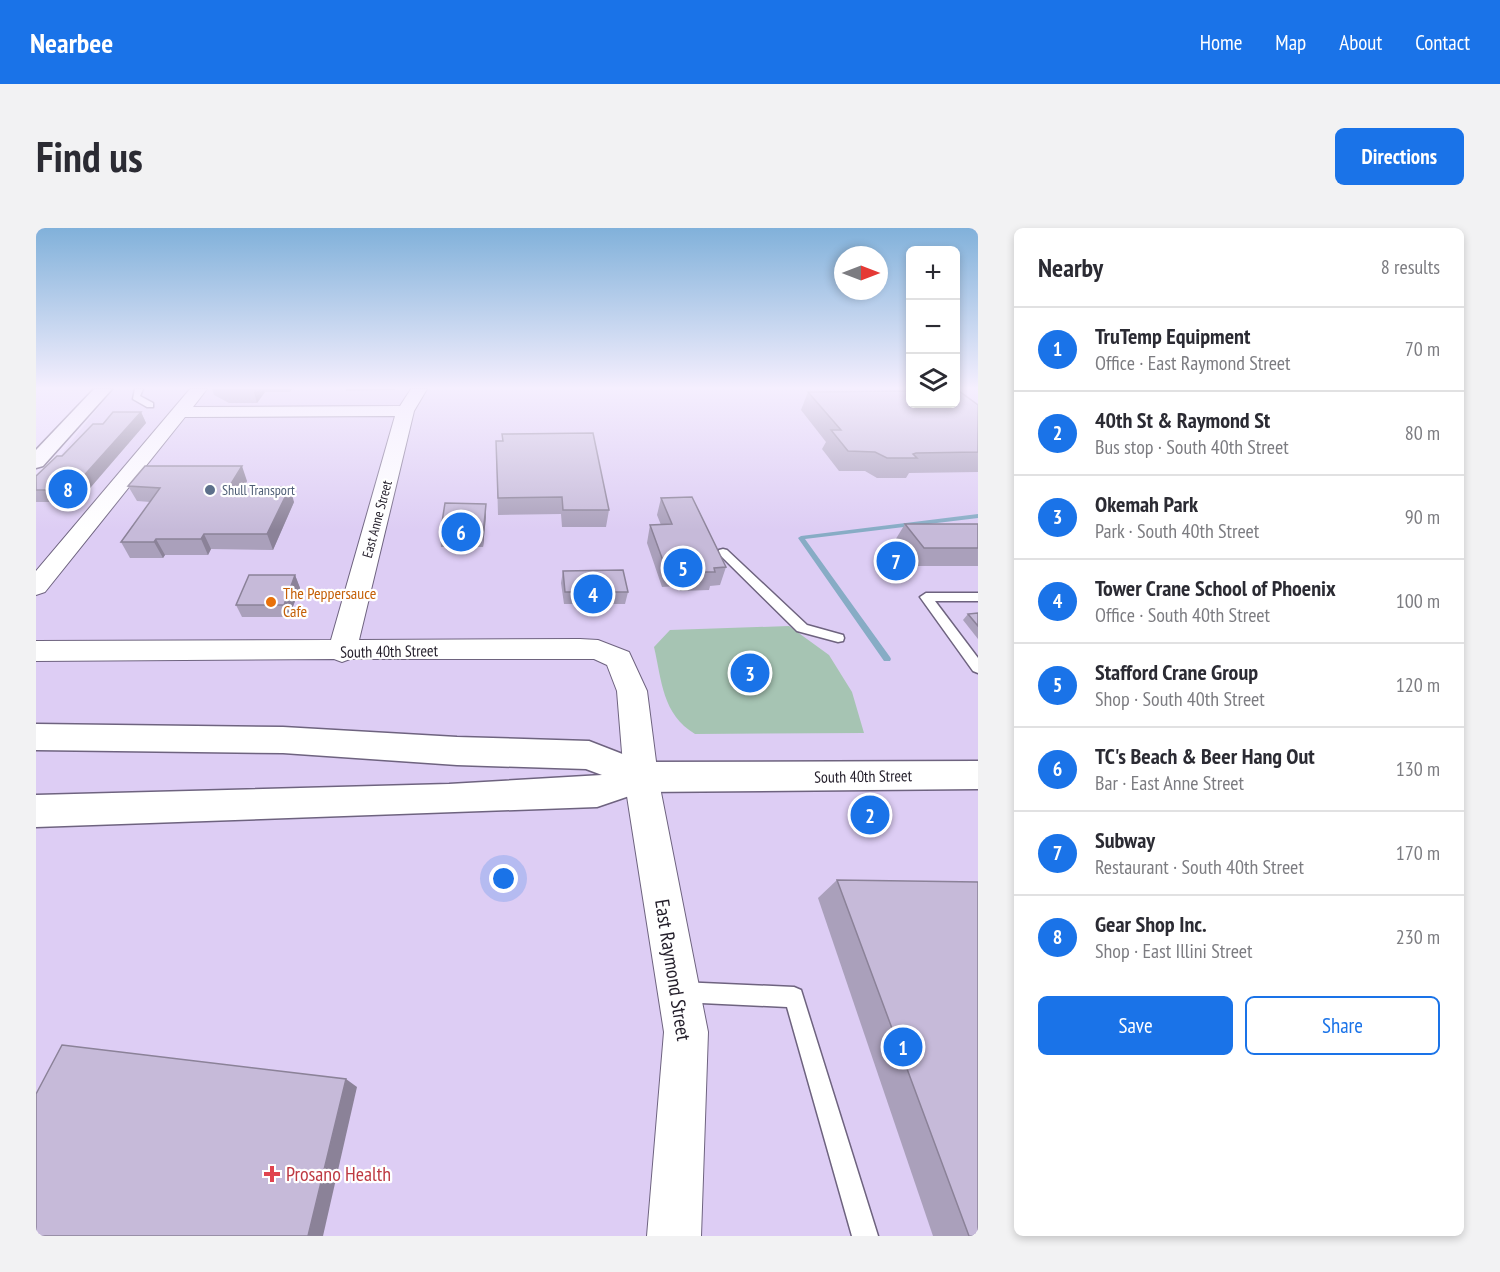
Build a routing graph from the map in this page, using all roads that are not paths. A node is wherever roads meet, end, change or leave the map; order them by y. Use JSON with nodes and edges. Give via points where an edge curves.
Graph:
{"nodes":[{"id":1,"x":60,"y":436,"type":"edge"},
{"id":2,"x":161,"y":436,"type":"edge"},
{"id":3,"x":398,"y":436,"type":"edge"},
{"id":4,"x":36,"y":462,"type":"edge"},
{"id":5,"x":723,"y":552,"type":"dead end"},
{"id":6,"x":36,"y":587,"type":"edge"},
{"id":7,"x":975,"y":600,"type":"edge"},
{"id":8,"x":838,"y":638,"type":"dead end"},
{"id":9,"x":36,"y":651,"type":"edge"},
{"id":10,"x":342,"y":651,"type":"junction"},
{"id":11,"x":978,"y":668,"type":"edge"},
{"id":12,"x":36,"y":737,"type":"edge"},
{"id":13,"x":978,"y":775,"type":"edge"},
{"id":14,"x":641,"y":777,"type":"junction"},
{"id":15,"x":36,"y":812,"type":"edge"},
{"id":16,"x":679,"y":992,"type":"junction"},
{"id":17,"x":674,"y":1236,"type":"edge"},
{"id":18,"x":865,"y":1236,"type":"edge"}],
"edges":[{"from":1,"to":4,"type":"main road"},
{"from":2,"to":6,"type":"street"},
{"from":3,"to":10,"type":"street","name":"East Anne Street"},
{"from":5,"to":8,"type":"lane","via":[[802,628]]},
{"from":7,"to":11,"type":"lane","via":[[926,597]]},
{"from":9,"to":10,"type":"street","name":"South 40th Street"},
{"from":10,"to":14,"type":"street","name":"South 40th Street","via":[[598,650],[619,659],[632,690]]},
{"from":12,"to":14,"type":"main road","name":"South 40th Street","via":[[283,740],[590,755]]},
{"from":13,"to":14,"type":"main road","name":"South 40th Street"},
{"from":14,"to":15,"type":"main road","name":"South 40th Street","via":[[597,792]]},
{"from":14,"to":16,"type":"street","name":"East Raymond Street"},
{"from":16,"to":17,"type":"street","name":"East Raymond Street","via":[[686,1032]]},
{"from":16,"to":18,"type":"lane","via":[[794,997]]}]}
